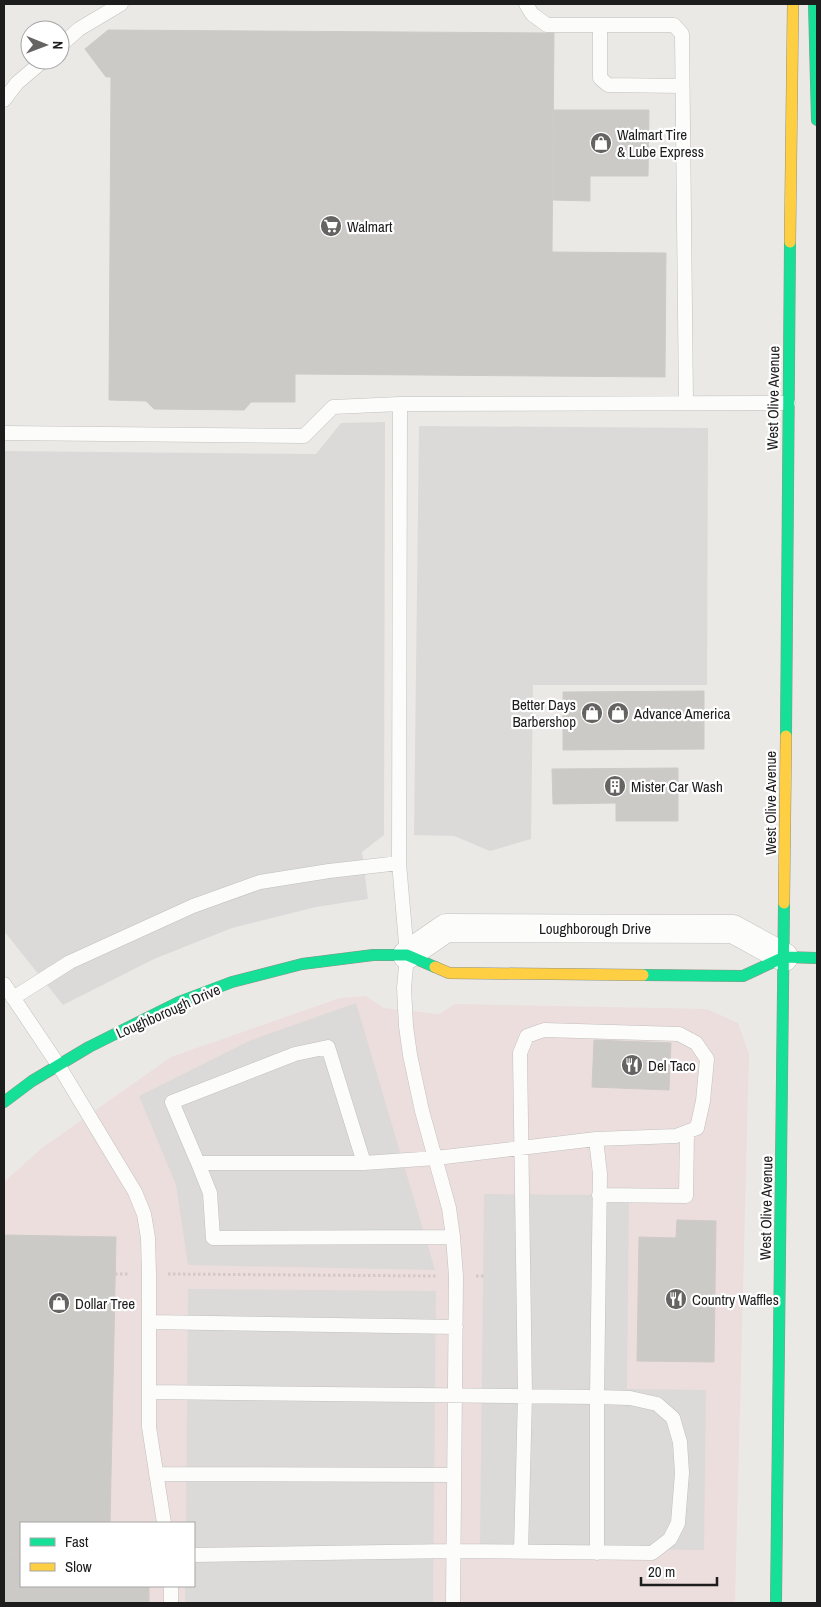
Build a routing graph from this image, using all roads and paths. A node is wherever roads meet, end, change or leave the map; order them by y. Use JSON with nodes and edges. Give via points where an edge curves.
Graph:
{"nodes":[{"id":1,"x":121,"y":4,"type":"edge"},
{"id":2,"x":526,"y":4,"type":"edge"},
{"id":3,"x":793,"y":4,"type":"edge"},
{"id":4,"x":814,"y":4,"type":"edge"},
{"id":5,"x":600,"y":25,"type":"junction"},
{"id":6,"x":70,"y":37,"type":"edge"},
{"id":7,"x":32,"y":70,"type":"edge"},
{"id":8,"x":682,"y":86,"type":"junction"},
{"id":9,"x":4,"y":100,"type":"edge"},
{"id":10,"x":817,"y":120,"type":"edge"},
{"id":11,"x":686,"y":403,"type":"junction"},
{"id":12,"x":788,"y":403,"type":"junction"},
{"id":13,"x":400,"y":404,"type":"junction"},
{"id":14,"x":4,"y":433,"type":"edge"},
{"id":15,"x":399,"y":863,"type":"junction"},
{"id":16,"x":407,"y":955,"type":"junction"},
{"id":17,"x":784,"y":958,"type":"junction"},
{"id":18,"x":817,"y":958,"type":"edge"},
{"id":19,"x":4,"y":984,"type":"edge"},
{"id":20,"x":14,"y":998,"type":"junction"},
{"id":21,"x":59,"y":1066,"type":"junction"},
{"id":22,"x":4,"y":1102,"type":"edge"},
{"id":23,"x":688,"y":1132,"type":"junction"},
{"id":24,"x":596,"y":1139,"type":"junction"},
{"id":25,"x":523,"y":1146,"type":"junction"},
{"id":26,"x":436,"y":1158,"type":"junction"},
{"id":27,"x":198,"y":1163,"type":"junction"},
{"id":28,"x":364,"y":1163,"type":"junction"},
{"id":29,"x":599,"y":1195,"type":"junction"},
{"id":30,"x":453,"y":1236,"type":"junction"},
{"id":31,"x":115,"y":1274,"type":"dead end"},
{"id":32,"x":149,"y":1274,"type":"junction"},
{"id":33,"x":456,"y":1276,"type":"junction"},
{"id":34,"x":485,"y":1276,"type":"dead end"},
{"id":35,"x":149,"y":1322,"type":"junction"},
{"id":36,"x":456,"y":1327,"type":"junction"},
{"id":37,"x":149,"y":1392,"type":"junction"},
{"id":38,"x":455,"y":1394,"type":"junction"},
{"id":39,"x":525,"y":1395,"type":"junction"},
{"id":40,"x":597,"y":1397,"type":"junction"},
{"id":41,"x":156,"y":1474,"type":"junction"},
{"id":42,"x":454,"y":1475,"type":"junction"},
{"id":43,"x":164,"y":1522,"type":"edge"},
{"id":44,"x":453,"y":1551,"type":"junction"},
{"id":45,"x":521,"y":1552,"type":"junction"},
{"id":46,"x":597,"y":1553,"type":"junction"},
{"id":47,"x":195,"y":1555,"type":"edge"},
{"id":48,"x":171,"y":1587,"type":"edge"},
{"id":49,"x":171,"y":1603,"type":"edge"},
{"id":50,"x":453,"y":1603,"type":"edge"},
{"id":51,"x":776,"y":1603,"type":"edge"}],
"edges":[{"from":1,"to":6,"type":"lane"},
{"from":2,"to":5,"type":"lane","via":[[532,14],[547,25]]},
{"from":3,"to":12,"type":"main road","name":"West Olive Avenue"},
{"from":4,"to":10,"type":"main road"},
{"from":5,"to":8,"type":"lane","via":[[600,78],[608,85]]},
{"from":5,"to":8,"type":"lane","via":[[674,25],[682,34]]},
{"from":7,"to":9,"type":"lane"},
{"from":8,"to":11,"type":"lane"},
{"from":11,"to":12,"type":"lane"},
{"from":11,"to":13,"type":"lane"},
{"from":12,"to":17,"type":"main road","name":"West Olive Avenue"},
{"from":13,"to":14,"type":"lane","via":[[333,407],[304,436]]},
{"from":13,"to":15,"type":"lane"},
{"from":15,"to":16,"type":"lane"},
{"from":15,"to":20,"type":"lane","via":[[260,882],[193,906],[70,962]]},
{"from":16,"to":17,"type":"main road","name":"Loughborough Drive","via":[[449,973],[743,976]]},
{"from":16,"to":17,"type":"street","name":"Loughborough Drive","via":[[446,928],[733,929]]},
{"from":16,"to":21,"type":"main road","name":"Loughborough Drive","via":[[374,955],[302,964],[232,982],[179,1002],[89,1047]]},
{"from":16,"to":26,"type":"lane","via":[[404,988],[410,1055]]},
{"from":17,"to":18,"type":"main road","name":"Loughborough Drive"},
{"from":17,"to":51,"type":"main road","name":"West Olive Avenue"},
{"from":19,"to":20,"type":"lane"},
{"from":20,"to":21,"type":"lane"},
{"from":21,"to":22,"type":"main road","name":"Loughborough Drive"},
{"from":21,"to":32,"type":"lane","via":[[141,1206],[148,1238]]},
{"from":23,"to":24,"type":"lane","via":[[676,1136]]},
{"from":23,"to":25,"type":"lane","via":[[697,1128],[707,1058],[696,1043],[679,1034],[544,1030],[527,1036],[520,1053]]},
{"from":23,"to":29,"type":"lane","via":[[686,1196]]},
{"from":24,"to":25,"type":"lane"},
{"from":24,"to":29,"type":"lane"},
{"from":25,"to":26,"type":"lane"},
{"from":25,"to":39,"type":"lane"},
{"from":26,"to":28,"type":"lane"},
{"from":26,"to":30,"type":"lane"},
{"from":27,"to":28,"type":"lane"},
{"from":27,"to":28,"type":"lane","via":[[172,1102],[296,1054],[328,1047]]},
{"from":27,"to":30,"type":"lane","via":[[210,1193],[213,1238]]},
{"from":29,"to":40,"type":"lane"},
{"from":30,"to":33,"type":"lane"},
{"from":31,"to":32,"type":"path"},
{"from":32,"to":33,"type":"path"},
{"from":32,"to":35,"type":"lane"},
{"from":33,"to":34,"type":"path"},
{"from":33,"to":36,"type":"lane"},
{"from":35,"to":36,"type":"lane"},
{"from":35,"to":37,"type":"lane"},
{"from":36,"to":38,"type":"lane"},
{"from":37,"to":38,"type":"lane"},
{"from":37,"to":41,"type":"lane","via":[[149,1427]]},
{"from":38,"to":39,"type":"lane"},
{"from":38,"to":42,"type":"lane"},
{"from":39,"to":40,"type":"lane"},
{"from":39,"to":45,"type":"lane"},
{"from":40,"to":46,"type":"lane"},
{"from":40,"to":46,"type":"lane","via":[[630,1398],[657,1404],[668,1413],[673,1418],[680,1442],[682,1473],[678,1523],[670,1539],[652,1554]]},
{"from":41,"to":42,"type":"lane"},
{"from":41,"to":43,"type":"lane"},
{"from":42,"to":44,"type":"lane"},
{"from":44,"to":45,"type":"lane"},
{"from":44,"to":47,"type":"lane"},
{"from":44,"to":50,"type":"lane"},
{"from":45,"to":46,"type":"lane"},
{"from":48,"to":49,"type":"lane"}]}
